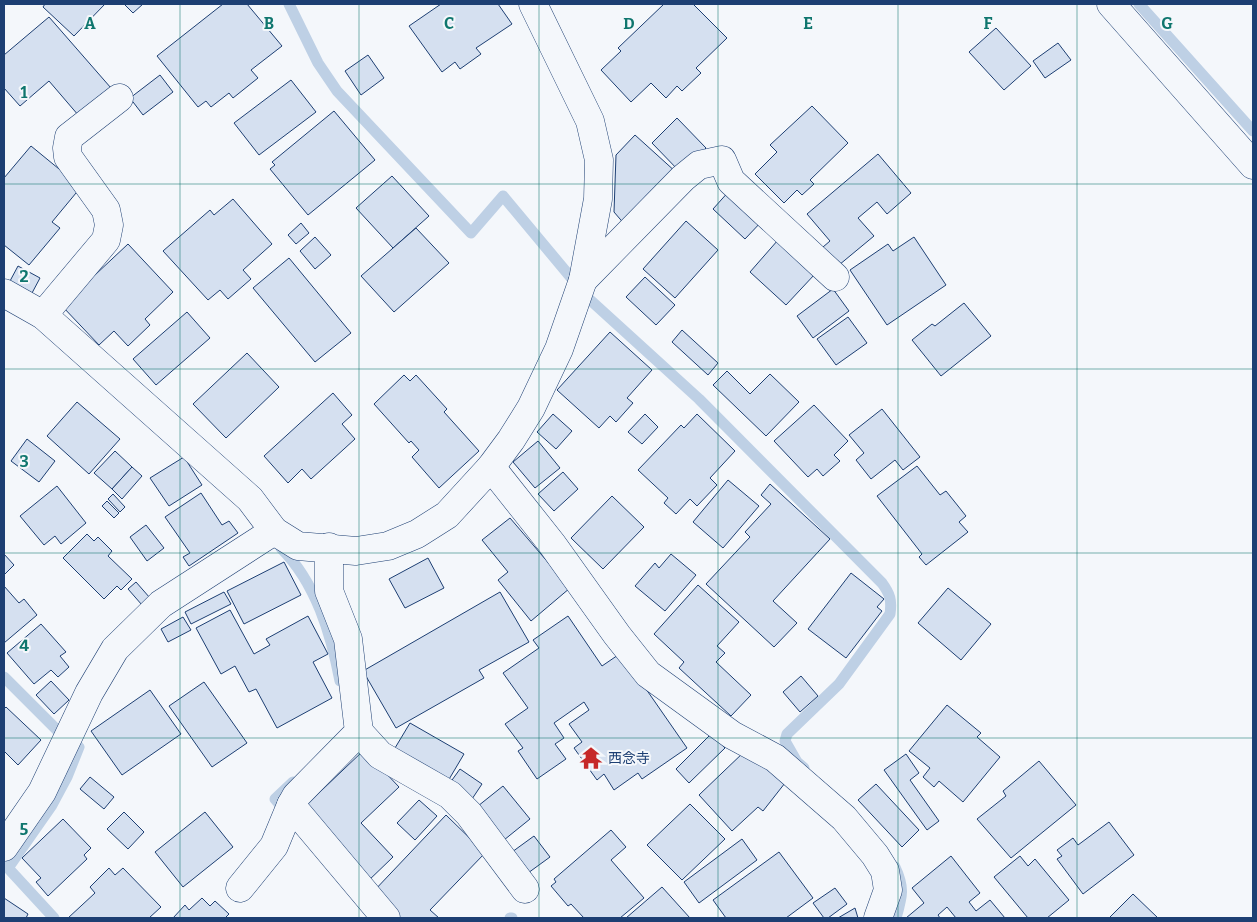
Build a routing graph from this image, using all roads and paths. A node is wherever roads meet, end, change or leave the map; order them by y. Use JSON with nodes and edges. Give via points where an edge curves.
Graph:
{"nodes":[{"id":1,"x":533,"y":4,"type":"edge"},
{"id":2,"x":1111,"y":4,"type":"edge"},
{"id":3,"x":119,"y":98,"type":"dead end"},
{"id":4,"x":1253,"y":165,"type":"edge"},
{"id":5,"x":835,"y":277,"type":"dead end"},
{"id":6,"x":583,"y":280,"type":"junction"},
{"id":7,"x":4,"y":293,"type":"edge"},
{"id":8,"x":43,"y":315,"type":"junction"},
{"id":9,"x":491,"y":467,"type":"junction"},
{"id":10,"x":274,"y":531,"type":"junction"},
{"id":11,"x":329,"y":547,"type":"junction"},
{"id":12,"x":359,"y":732,"type":"junction"},
{"id":13,"x":290,"y":805,"type":"junction"},
{"id":14,"x":4,"y":847,"type":"edge"},
{"id":15,"x":240,"y":888,"type":"dead end"},
{"id":16,"x":525,"y":889,"type":"dead end"},
{"id":17,"x":386,"y":918,"type":"edge"},
{"id":18,"x":878,"y":918,"type":"edge"}],
"edges":[{"from":1,"to":6,"type":"street","via":[[590,121],[599,160],[598,199]]},
{"from":2,"to":4,"type":"street"},
{"from":3,"to":8,"type":"street","via":[[69,137],[67,148],[68,157],[106,210],[109,225],[106,240]]},
{"from":5,"to":6,"type":"street","via":[[731,181],[722,160],[699,165],[683,178]]},
{"from":6,"to":9,"type":"street","via":[[544,382],[531,408]]},
{"from":7,"to":8,"type":"street"},
{"from":8,"to":10,"type":"street","via":[[244,493]]},
{"from":9,"to":11,"type":"street","via":[[447,515],[417,534],[388,546],[356,551]]},
{"from":9,"to":18,"type":"street","via":[[648,674],[732,735],[775,758],[844,818],[885,871],[888,890]]},
{"from":10,"to":11,"type":"street","via":[[298,546]]},
{"from":10,"to":14,"type":"street","via":[[161,604],[114,649],[89,693],[42,792]]},
{"from":11,"to":12,"type":"street","via":[[329,591],[348,639]]},
{"from":12,"to":13,"type":"street"},
{"from":12,"to":16,"type":"street","via":[[380,755],[450,795],[469,814]]},
{"from":13,"to":15,"type":"street","via":[[274,846]]},
{"from":13,"to":17,"type":"street"}]}
